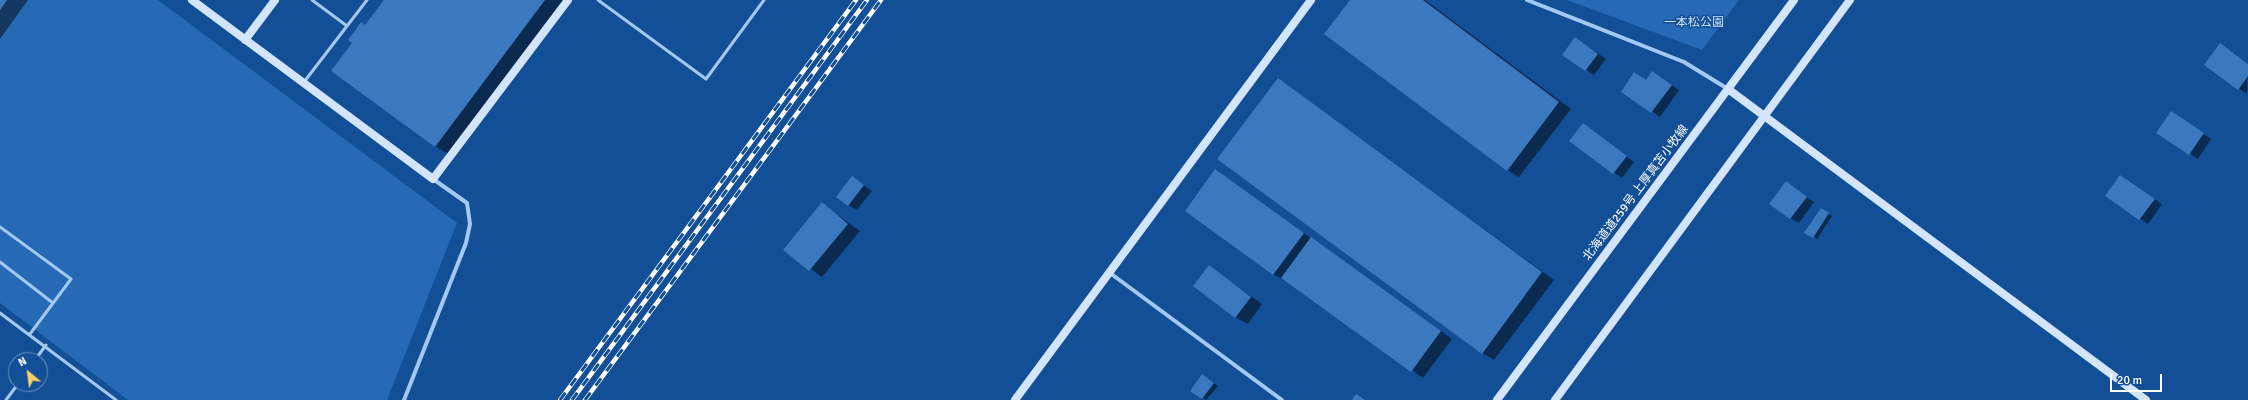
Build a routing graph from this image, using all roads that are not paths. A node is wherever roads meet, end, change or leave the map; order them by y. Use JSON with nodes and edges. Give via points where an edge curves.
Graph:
{"nodes":[{"id":1,"x":192,"y":0,"type":"edge"},
{"id":2,"x":275,"y":0,"type":"edge"},
{"id":3,"x":312,"y":0,"type":"edge"},
{"id":4,"x":367,"y":0,"type":"edge"},
{"id":5,"x":568,"y":0,"type":"edge"},
{"id":6,"x":598,"y":0,"type":"edge"},
{"id":7,"x":764,"y":0,"type":"edge"},
{"id":8,"x":1311,"y":0,"type":"edge"},
{"id":9,"x":1527,"y":0,"type":"edge"},
{"id":10,"x":1794,"y":0,"type":"edge"},
{"id":11,"x":1850,"y":0,"type":"edge"},
{"id":12,"x":602,"y":1,"type":"edge"},
{"id":13,"x":347,"y":26,"type":"junction"},
{"id":14,"x":245,"y":40,"type":"junction"},
{"id":15,"x":304,"y":83,"type":"junction"},
{"id":16,"x":1728,"y":89,"type":"junction"},
{"id":17,"x":1764,"y":115,"type":"junction"},
{"id":18,"x":433,"y":179,"type":"junction"},
{"id":19,"x":0,"y":227,"type":"edge"},
{"id":20,"x":0,"y":262,"type":"edge"},
{"id":21,"x":1110,"y":273,"type":"junction"},
{"id":22,"x":53,"y":303,"type":"junction"},
{"id":23,"x":0,"y":313,"type":"edge"},
{"id":24,"x":30,"y":334,"type":"junction"},
{"id":25,"x":46,"y":345,"type":"junction"},
{"id":26,"x":41,"y":352,"type":"edge"},
{"id":27,"x":116,"y":400,"type":"edge"},
{"id":28,"x":404,"y":400,"type":"edge"},
{"id":29,"x":1015,"y":400,"type":"edge"},
{"id":30,"x":1282,"y":400,"type":"edge"},
{"id":31,"x":1497,"y":400,"type":"edge"},
{"id":32,"x":1555,"y":400,"type":"edge"},
{"id":33,"x":2146,"y":400,"type":"edge"}],
"edges":[{"from":1,"to":14,"type":"street"},
{"from":2,"to":14,"type":"street"},
{"from":3,"to":13,"type":"lane"},
{"from":4,"to":13,"type":"lane"},
{"from":5,"to":18,"type":"street"},
{"from":6,"to":12,"type":"lane"},
{"from":7,"to":12,"type":"lane","via":[[706,79]]},
{"from":8,"to":21,"type":"street"},
{"from":9,"to":16,"type":"street","via":[[1684,62]]},
{"from":10,"to":16,"type":"street","name":"北海道道259号 上厚真苫小牧線"},
{"from":11,"to":17,"type":"street"},
{"from":13,"to":15,"type":"lane"},
{"from":14,"to":15,"type":"street"},
{"from":15,"to":18,"type":"street"},
{"from":16,"to":17,"type":"street"},
{"from":16,"to":31,"type":"street","name":"北海道道259号 上厚真苫小牧線"},
{"from":17,"to":32,"type":"street"},
{"from":17,"to":33,"type":"street"},
{"from":18,"to":28,"type":"street","via":[[467,204],[470,224],[466,243]]},
{"from":19,"to":22,"type":"lane","via":[[71,279]]},
{"from":20,"to":22,"type":"lane"},
{"from":21,"to":29,"type":"street"},
{"from":21,"to":30,"type":"street"},
{"from":22,"to":24,"type":"lane"},
{"from":23,"to":24,"type":"lane"},
{"from":24,"to":25,"type":"lane"},
{"from":25,"to":26,"type":"lane"},
{"from":25,"to":27,"type":"lane"}]}
